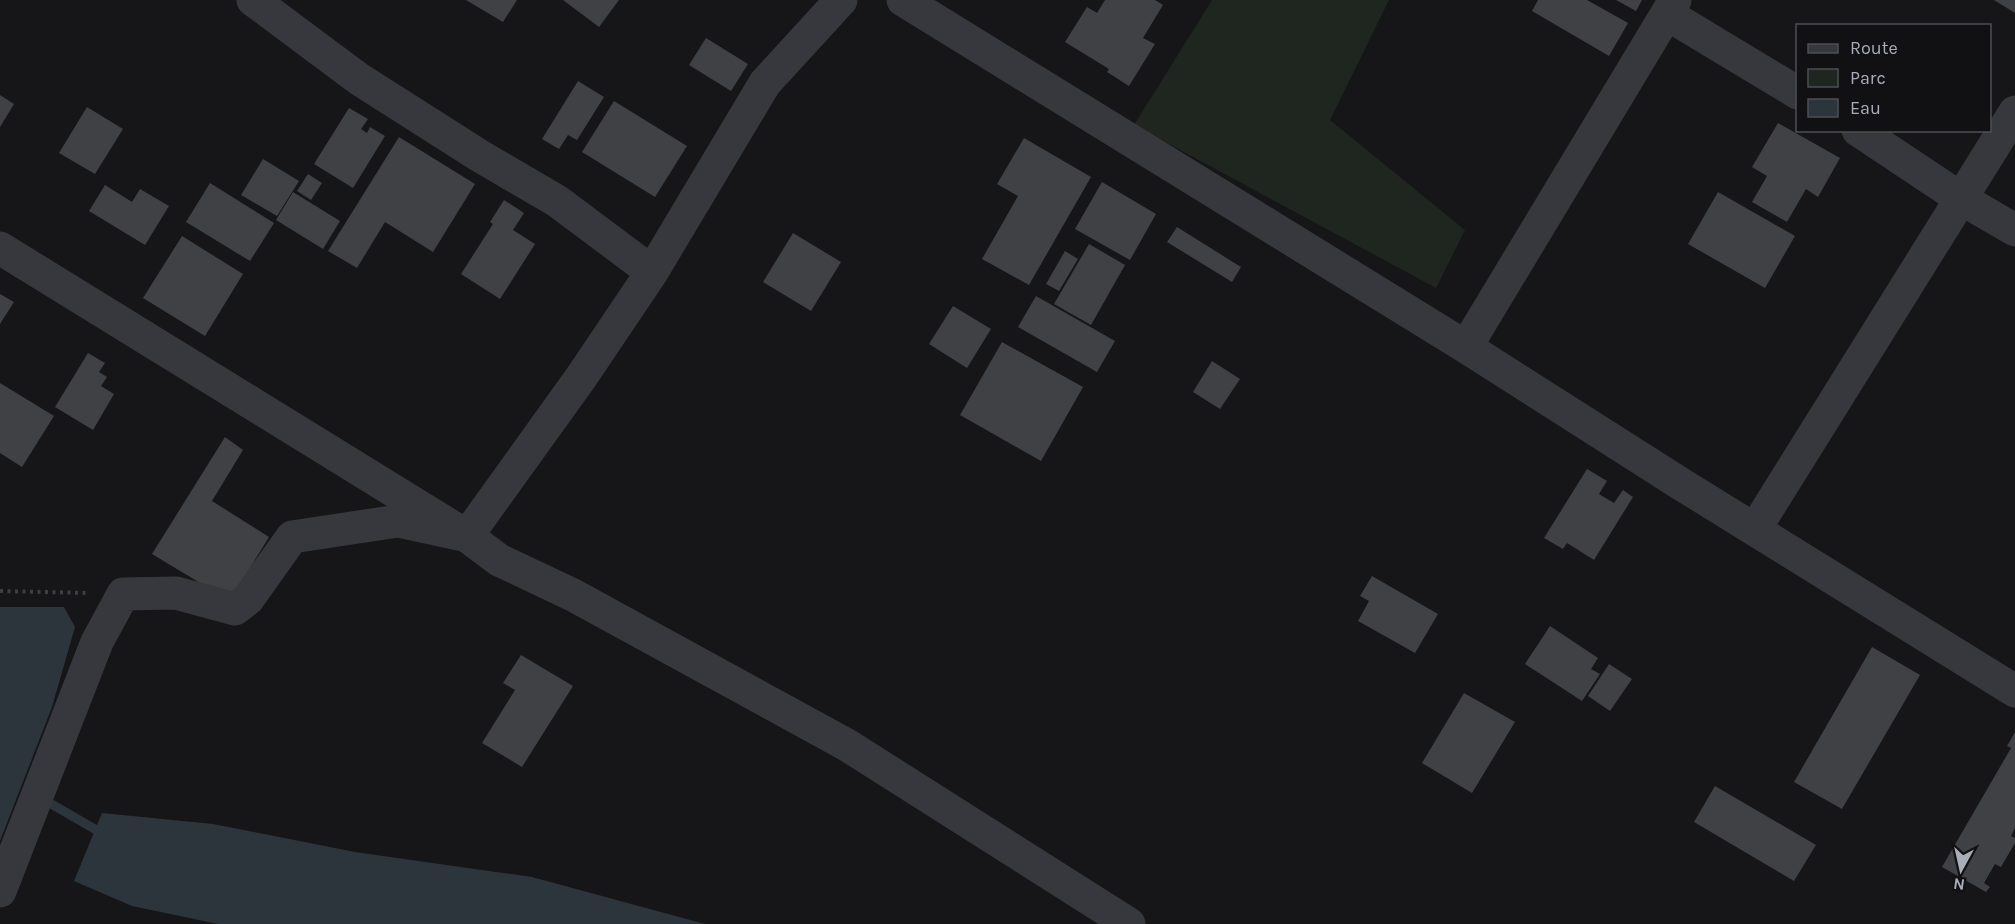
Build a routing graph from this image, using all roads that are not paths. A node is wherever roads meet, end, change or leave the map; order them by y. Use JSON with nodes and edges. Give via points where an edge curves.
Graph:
{"nodes":[{"id":1,"x":253,"y":0,"type":"edge"},
{"id":2,"x":841,"y":0,"type":"edge"},
{"id":3,"x":903,"y":0,"type":"edge"},
{"id":4,"x":1671,"y":7,"type":"edge"},
{"id":5,"x":1796,"y":92,"type":"edge"},
{"id":6,"x":2015,"y":112,"type":"edge"},
{"id":7,"x":1861,"y":132,"type":"edge"},
{"id":8,"x":1960,"y":198,"type":"junction"},
{"id":9,"x":2015,"y":230,"type":"edge"},
{"id":10,"x":0,"y":248,"type":"edge"},
{"id":11,"x":652,"y":272,"type":"junction"},
{"id":12,"x":1466,"y":347,"type":"junction"},
{"id":13,"x":1755,"y":529,"type":"junction"},
{"id":14,"x":467,"y":536,"type":"junction"},
{"id":15,"x":2015,"y":691,"type":"edge"},
{"id":16,"x":0,"y":891,"type":"edge"},
{"id":17,"x":1129,"y":924,"type":"edge"}],
"edges":[{"from":1,"to":11,"type":"street","via":[[359,79],[557,201]]},
{"from":2,"to":11,"type":"street","via":[[765,83]]},
{"from":3,"to":12,"type":"street"},
{"from":4,"to":5,"type":"street"},
{"from":4,"to":12,"type":"street"},
{"from":6,"to":8,"type":"street"},
{"from":7,"to":8,"type":"street"},
{"from":8,"to":9,"type":"street"},
{"from":8,"to":13,"type":"street"},
{"from":10,"to":14,"type":"street"},
{"from":11,"to":14,"type":"street"},
{"from":12,"to":13,"type":"street"},
{"from":13,"to":15,"type":"street"},
{"from":14,"to":16,"type":"street","via":[[398,522],[292,537],[248,599],[235,609],[176,593],[123,594],[98,642]]},
{"from":14,"to":17,"type":"street","via":[[499,560],[573,595],[847,745]]}]}
